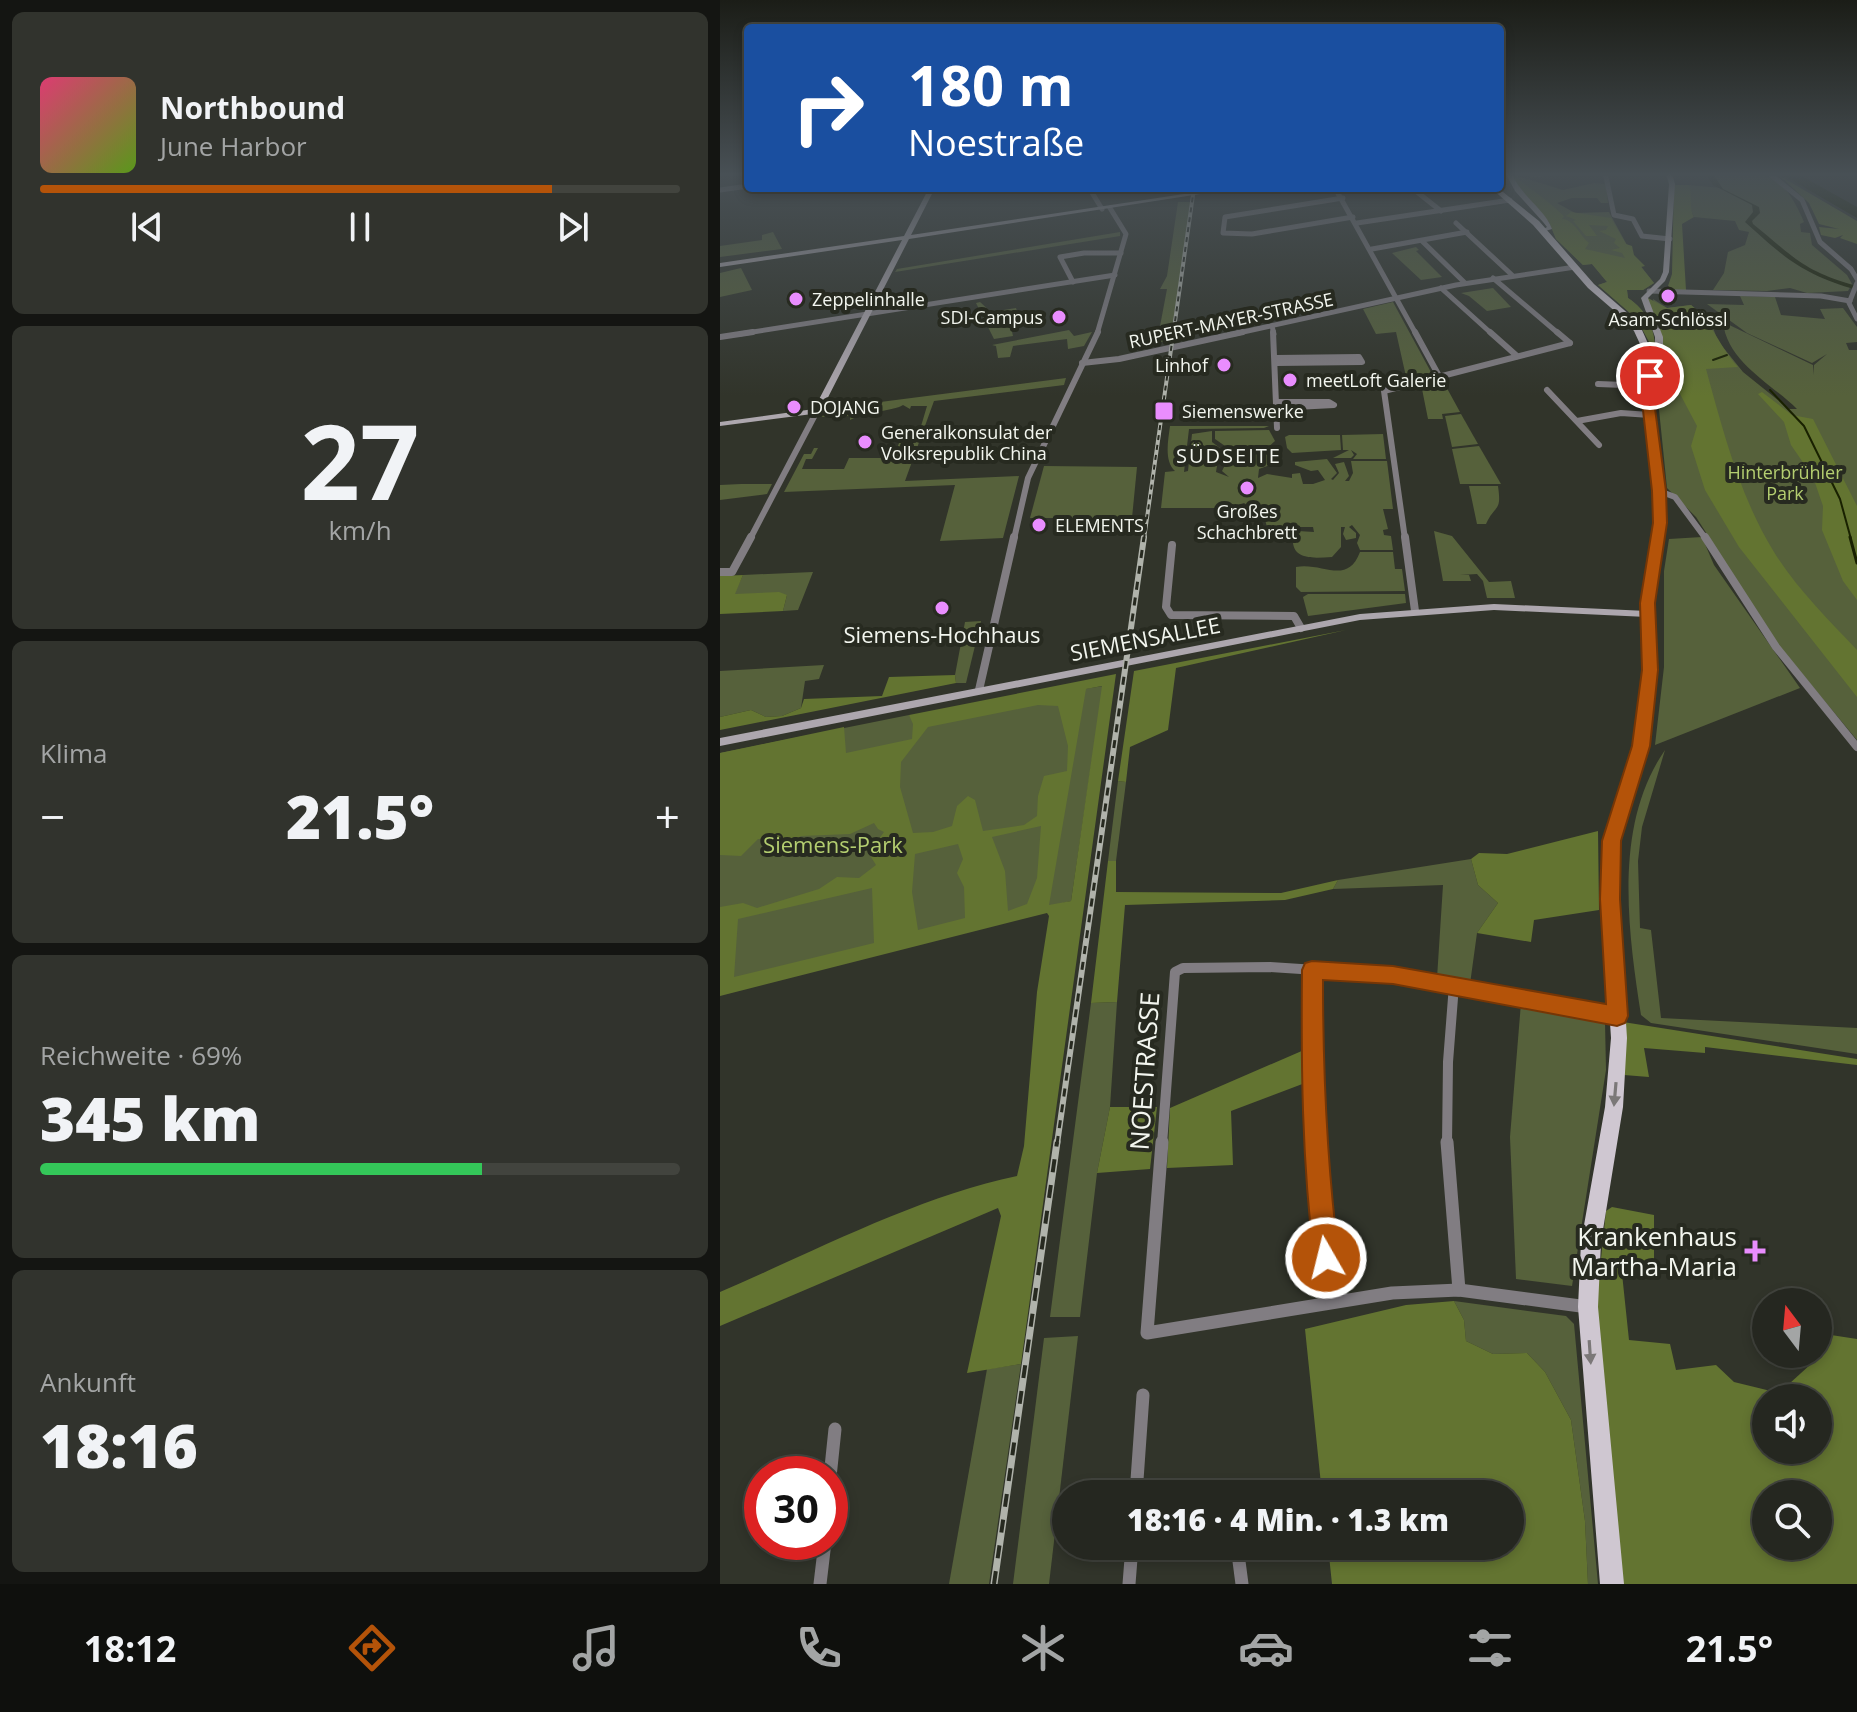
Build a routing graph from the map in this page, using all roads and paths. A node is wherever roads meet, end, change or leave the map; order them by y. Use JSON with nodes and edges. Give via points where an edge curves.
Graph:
{"nodes":[{"id":1,"x":818,"y":248,"type":"edge"},
{"id":2,"x":902,"y":248,"type":"edge"},
{"id":3,"x":1122,"y":248,"type":"edge"},
{"id":4,"x":1379,"y":248,"type":"edge"},
{"id":5,"x":1429,"y":248,"type":"edge"},
{"id":6,"x":1484,"y":248,"type":"edge"},
{"id":7,"x":1559,"y":248,"type":"edge"},
{"id":8,"x":1670,"y":248,"type":"edge"},
{"id":9,"x":1827,"y":248,"type":"edge"},
{"id":10,"x":1372,"y":249,"type":"joint"},
{"id":11,"x":1121,"y":253,"type":"junction"},
{"id":12,"x":720,"y":263,"type":"edge"},
{"id":13,"x":1575,"y":267,"type":"junction"},
{"id":14,"x":1115,"y":275,"type":"junction"},
{"id":15,"x":1512,"y":275,"type":"junction"},
{"id":16,"x":1493,"y":278,"type":"junction"},
{"id":17,"x":1073,"y":282,"type":"junction"},
{"id":18,"x":1465,"y":283,"type":"junction"},
{"id":19,"x":1856,"y":284,"type":"edge"},
{"id":20,"x":1441,"y":288,"type":"junction"},
{"id":21,"x":1653,"y":288,"type":"junction"},
{"id":22,"x":1671,"y":291,"type":"junction"},
{"id":23,"x":1397,"y":298,"type":"junction"},
{"id":24,"x":1850,"y":301,"type":"junction"},
{"id":25,"x":866,"y":317,"type":"junction"},
{"id":26,"x":1857,"y":319,"type":"edge"},
{"id":27,"x":1272,"y":326,"type":"junction"},
{"id":28,"x":720,"y":337,"type":"edge"},
{"id":29,"x":1517,"y":356,"type":"junction"},
{"id":30,"x":1650,"y":357,"type":"junction"},
{"id":31,"x":1276,"y":360,"type":"junction"},
{"id":32,"x":1082,"y":363,"type":"junction"},
{"id":33,"x":1439,"y":376,"type":"junction"},
{"id":34,"x":1598,"y":384,"type":"dead end"},
{"id":35,"x":1650,"y":386,"type":"junction"},
{"id":36,"x":1547,"y":390,"type":"dead end"},
{"id":37,"x":1276,"y":405,"type":"junction"},
{"id":38,"x":817,"y":411,"type":"junction"},
{"id":39,"x":1650,"y":415,"type":"junction"},
{"id":40,"x":1577,"y":421,"type":"junction"},
{"id":41,"x":720,"y":424,"type":"edge"},
{"id":42,"x":1277,"y":428,"type":"dead end"},
{"id":43,"x":1599,"y":445,"type":"dead end"},
{"id":44,"x":1659,"y":491,"type":"junction"},
{"id":45,"x":1172,"y":545,"type":"dead end"},
{"id":46,"x":720,"y":572,"type":"edge"},
{"id":47,"x":1415,"y":611,"type":"junction"},
{"id":48,"x":1647,"y":618,"type":"junction"},
{"id":49,"x":1301,"y":628,"type":"junction"},
{"id":50,"x":979,"y":690,"type":"junction"},
{"id":51,"x":720,"y":742,"type":"edge"},
{"id":52,"x":1857,"y":747,"type":"edge"},
{"id":53,"x":1312,"y":970,"type":"junction"},
{"id":54,"x":1454,"y":985,"type":"junction"},
{"id":55,"x":1617,"y":1016,"type":"junction"},
{"id":56,"x":1459,"y":1290,"type":"junction"},
{"id":57,"x":1332,"y":1302,"type":"junction"},
{"id":58,"x":1588,"y":1307,"type":"junction"},
{"id":59,"x":1143,"y":1395,"type":"dead end"},
{"id":60,"x":835,"y":1429,"type":"dead end"},
{"id":61,"x":832,"y":1456,"type":"edge"},
{"id":62,"x":1137,"y":1480,"type":"edge"},
{"id":63,"x":823,"y":1560,"type":"edge"},
{"id":64,"x":1131,"y":1560,"type":"edge"},
{"id":65,"x":1239,"y":1560,"type":"edge"},
{"id":66,"x":820,"y":1584,"type":"edge"},
{"id":67,"x":1129,"y":1584,"type":"edge"},
{"id":68,"x":1242,"y":1584,"type":"edge"},
{"id":69,"x":1612,"y":1584,"type":"edge"}],
"edges":[{"from":1,"to":12,"type":"street"},
{"from":2,"to":25,"type":"street"},
{"from":3,"to":11,"type":"street"},
{"from":4,"to":10,"type":"street"},
{"from":5,"to":18,"type":"street"},
{"from":6,"to":15,"type":"street"},
{"from":7,"to":13,"type":"main road"},
{"from":8,"to":21,"type":"street"},
{"from":9,"to":19,"type":"street","via":[[1851,269]]},
{"from":10,"to":23,"type":"street"},
{"from":11,"to":14,"type":"street"},
{"from":11,"to":17,"type":"street","via":[[1060,257]]},
{"from":13,"to":15,"type":"street","name":"RUPERT-MAYER-STRASSE"},
{"from":13,"to":30,"type":"main road","via":[[1635,325]]},
{"from":14,"to":17,"type":"street"},
{"from":14,"to":32,"type":"street","via":[[1103,321]]},
{"from":15,"to":16,"type":"street","name":"RUPERT-MAYER-STRASSE"},
{"from":16,"to":18,"type":"street","name":"RUPERT-MAYER-STRASSE"},
{"from":16,"to":29,"type":"street","via":[[1570,343]]},
{"from":17,"to":25,"type":"street"},
{"from":18,"to":20,"type":"street","name":"RUPERT-MAYER-STRASSE"},
{"from":19,"to":24,"type":"street"},
{"from":20,"to":23,"type":"street","name":"RUPERT-MAYER-STRASSE"},
{"from":20,"to":29,"type":"street"},
{"from":21,"to":22,"type":"street"},
{"from":21,"to":22,"type":"street"},
{"from":21,"to":30,"type":"street","via":[[1644,301],[1659,337],[1659,355]]},
{"from":22,"to":24,"type":"street"},
{"from":23,"to":27,"type":"street","name":"RUPERT-MAYER-STRASSE"},
{"from":23,"to":33,"type":"street"},
{"from":24,"to":26,"type":"street"},
{"from":25,"to":28,"type":"street"},
{"from":25,"to":38,"type":"street"},
{"from":27,"to":31,"type":"street"},
{"from":27,"to":32,"type":"street","name":"RUPERT-MAYER-STRASSE"},
{"from":29,"to":33,"type":"street"},
{"from":30,"to":35,"type":"main road"},
{"from":31,"to":31,"type":"street","via":[[1362,362],[1359,357]]},
{"from":31,"to":37,"type":"street"},
{"from":32,"to":50,"type":"street","via":[[1028,478]]},
{"from":33,"to":47,"type":"street","via":[[1385,389]]},
{"from":34,"to":35,"type":"street"},
{"from":35,"to":39,"type":"main road"},
{"from":36,"to":40,"type":"street"},
{"from":37,"to":37,"type":"street","via":[[1334,405],[1329,402]]},
{"from":37,"to":42,"type":"street"},
{"from":38,"to":41,"type":"street"},
{"from":38,"to":46,"type":"street","via":[[732,572]]},
{"from":39,"to":40,"type":"street","via":[[1621,413]]},
{"from":39,"to":44,"type":"main road"},
{"from":40,"to":43,"type":"street"},
{"from":44,"to":48,"type":"main road","via":[[1659,537]]},
{"from":44,"to":52,"type":"street","via":[[1675,497],[1692,517],[1776,647]]},
{"from":45,"to":49,"type":"street","via":[[1166,607],[1171,615],[1294,616]]},
{"from":47,"to":48,"type":"street","name":"SIEMENSALLEE","via":[[1494,607]]},
{"from":47,"to":49,"type":"street","name":"SIEMENSALLEE"},
{"from":48,"to":55,"type":"main road","via":[[1650,670],[1641,746],[1612,841]]},
{"from":49,"to":50,"type":"street","name":"SIEMENSALLEE"},
{"from":50,"to":51,"type":"street","name":"SIEMENSALLEE"},
{"from":53,"to":54,"type":"street","name":"NOESTRASSE"},
{"from":53,"to":57,"type":"street","via":[[1314,1145]]},
{"from":53,"to":57,"type":"street","name":"NOESTRASSE","via":[[1175,972],[1147,1333]]},
{"from":54,"to":55,"type":"street","name":"NOESTRASSE"},
{"from":54,"to":56,"type":"street","via":[[1444,1130]]},
{"from":55,"to":58,"type":"main road","one_way":true,"via":[[1614,1107],[1591,1242]]},
{"from":56,"to":57,"type":"street"},
{"from":56,"to":58,"type":"street"},
{"from":58,"to":69,"type":"main road","one_way":true},
{"from":59,"to":62,"type":"street"},
{"from":60,"to":61,"type":"street"},
{"from":63,"to":66,"type":"street"},
{"from":64,"to":67,"type":"street"},
{"from":65,"to":68,"type":"street"}]}
